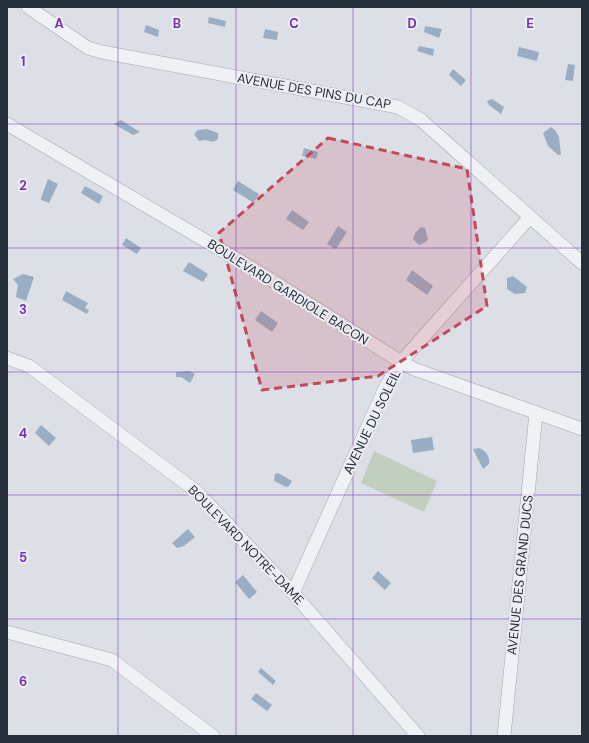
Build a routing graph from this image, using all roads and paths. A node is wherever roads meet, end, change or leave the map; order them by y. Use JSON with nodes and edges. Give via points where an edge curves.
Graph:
{"nodes":[{"id":1,"x":28,"y":7,"type":"edge"},
{"id":2,"x":7,"y":124,"type":"edge"},
{"id":3,"x":530,"y":217,"type":"junction"},
{"id":4,"x":582,"y":263,"type":"edge"},
{"id":5,"x":7,"y":358,"type":"edge"},
{"id":6,"x":401,"y":362,"type":"junction"},
{"id":7,"x":536,"y":413,"type":"junction"},
{"id":8,"x":582,"y":429,"type":"edge"},
{"id":9,"x":293,"y":593,"type":"junction"},
{"id":10,"x":7,"y":632,"type":"edge"},
{"id":11,"x":213,"y":736,"type":"edge"},
{"id":12,"x":418,"y":736,"type":"edge"},
{"id":13,"x":504,"y":736,"type":"edge"}],
"edges":[{"from":1,"to":3,"type":"street","name":"AVENUE DES PINS DU CAP","via":[[88,48],[102,52],[398,107],[421,120]]},
{"from":2,"to":6,"type":"street","name":"BOULEVARD GARDIOLE BACON","via":[[262,274]]},
{"from":3,"to":4,"type":"street","name":"AVENUE DES PINS DU CAP"},
{"from":3,"to":6,"type":"street","name":"AVENUE DU SOLEIL"},
{"from":5,"to":9,"type":"street","name":"BOULEVARD NOTRE-DAME","via":[[28,366],[196,491]]},
{"from":6,"to":7,"type":"street","name":"BOULEVARD GARDIOLE BACON"},
{"from":6,"to":9,"type":"street","name":"AVENUE DU SOLEIL","via":[[385,388]]},
{"from":7,"to":8,"type":"street","name":"BOULEVARD GARDIOLE BACON"},
{"from":7,"to":13,"type":"street","name":"AVENUE DES GRAND DUCS"},
{"from":9,"to":12,"type":"street","name":"BOULEVARD NOTRE-DAME"},
{"from":10,"to":11,"type":"street","via":[[112,660]]}]}
